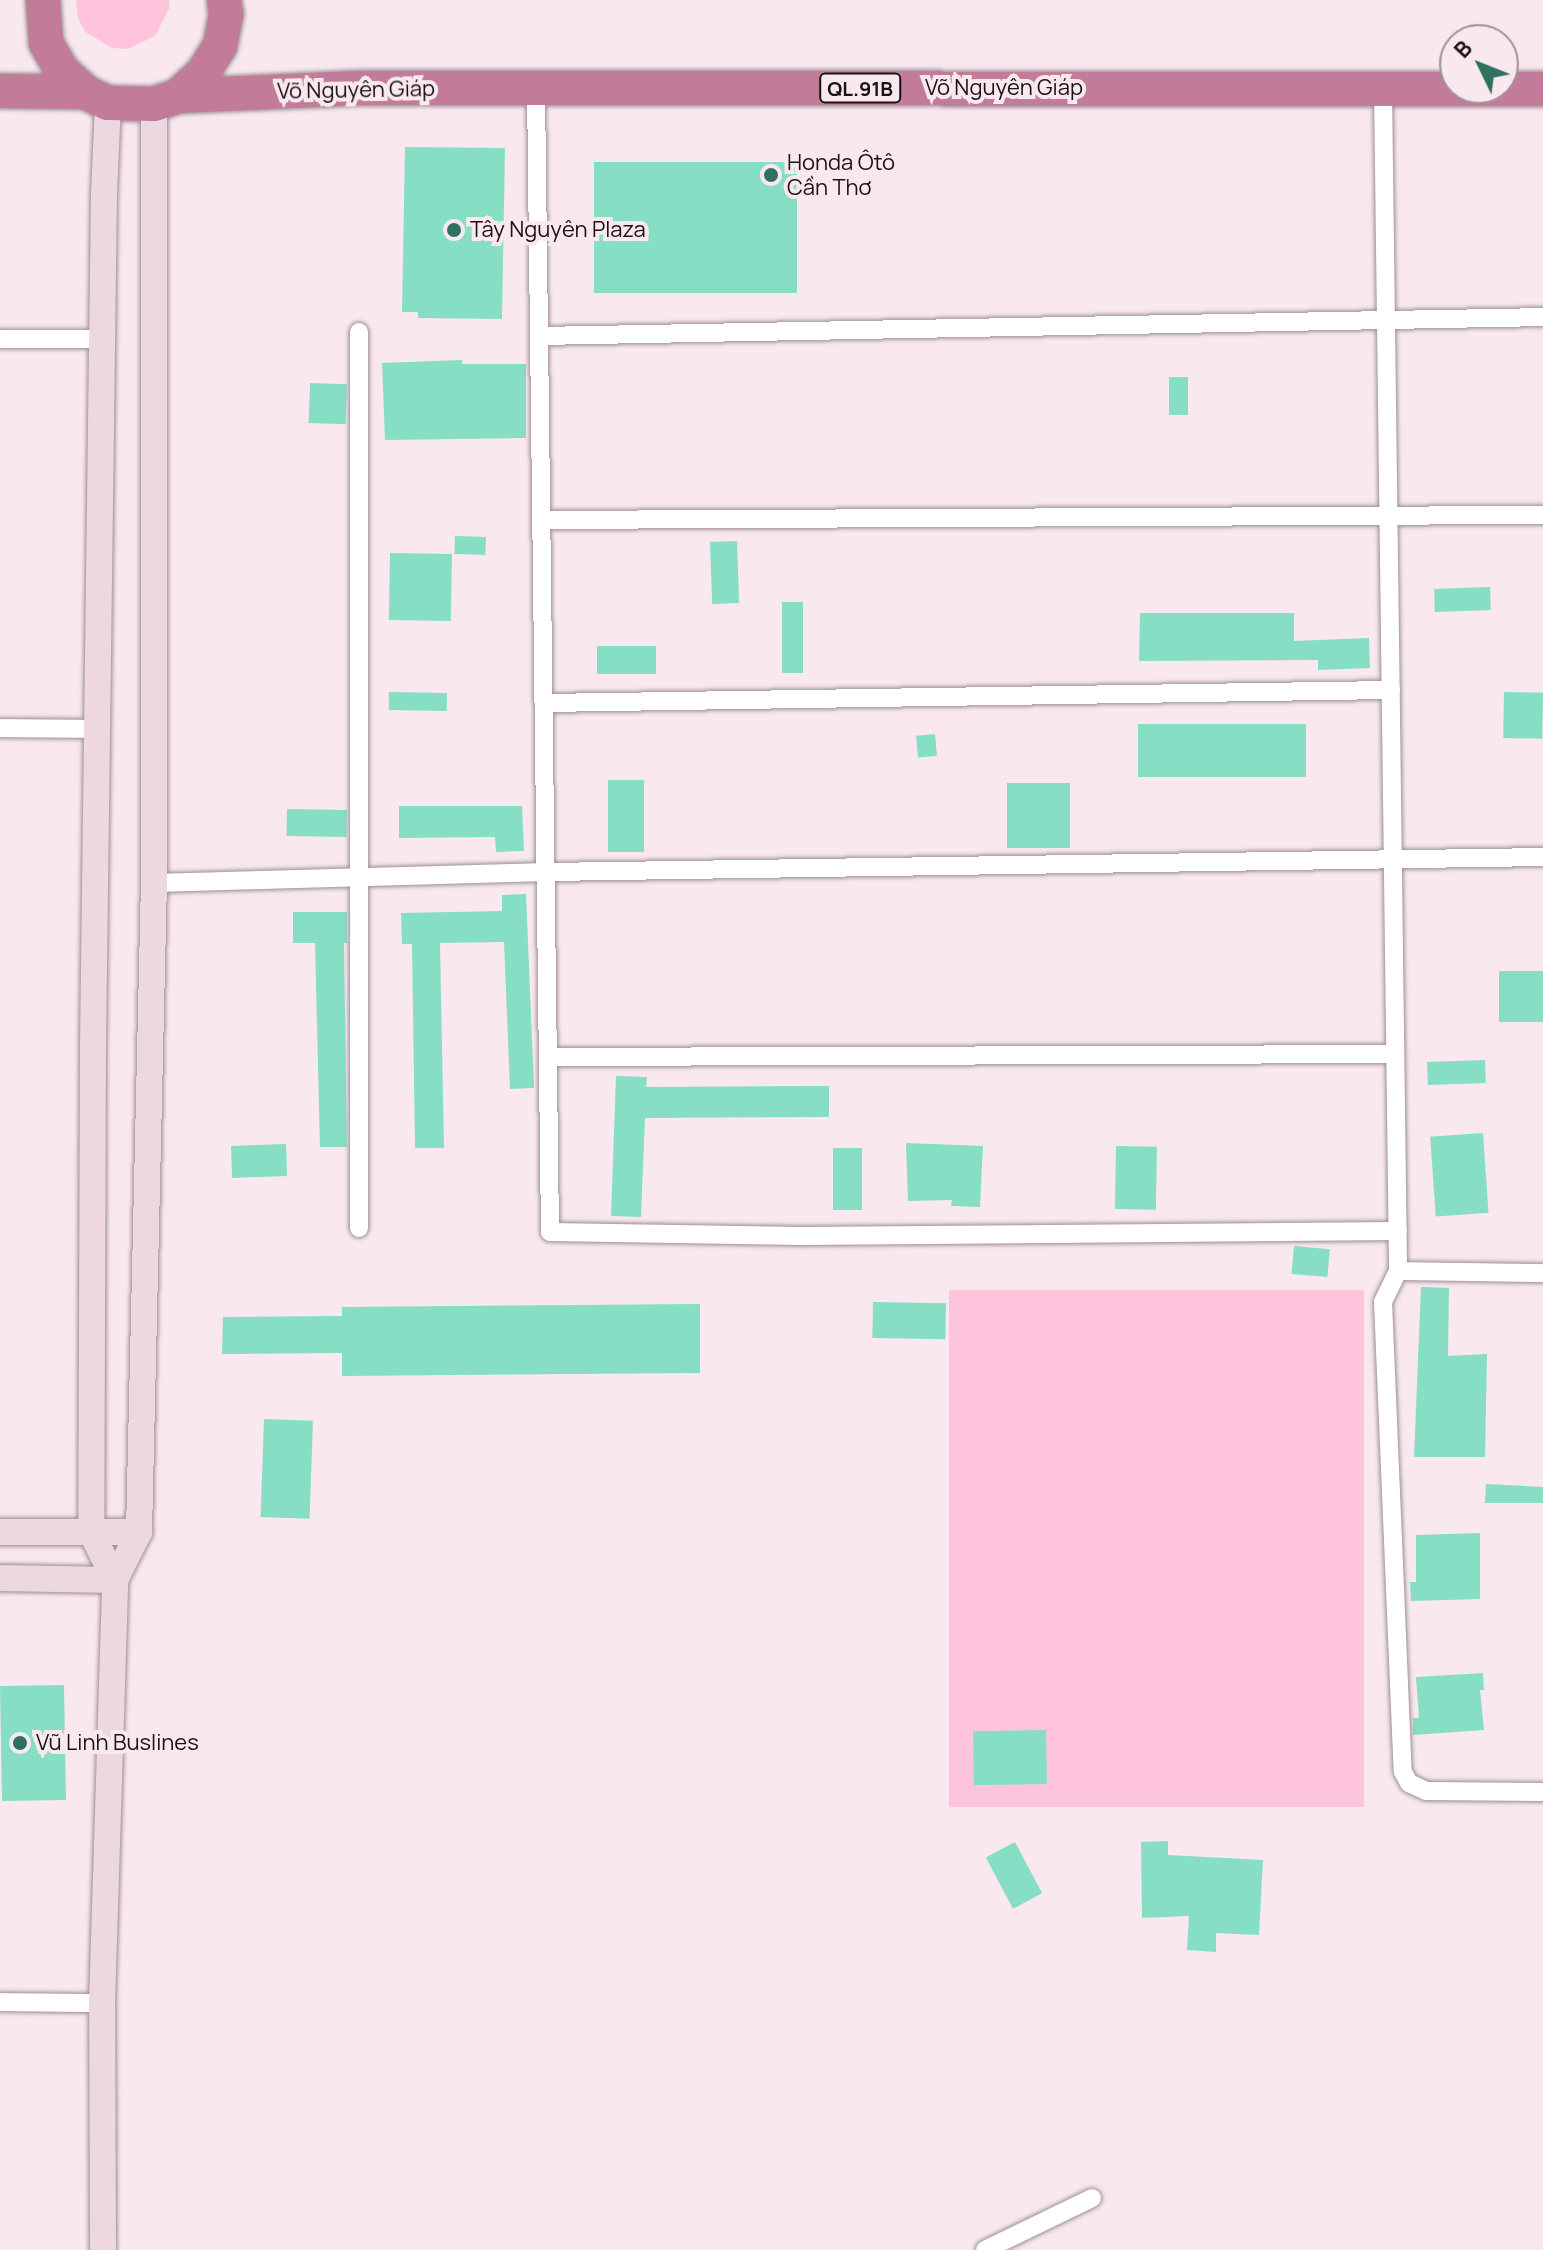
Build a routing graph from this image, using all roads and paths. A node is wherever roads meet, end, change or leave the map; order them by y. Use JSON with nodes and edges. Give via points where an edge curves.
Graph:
{"nodes":[{"id":1,"x":43,"y":0,"type":"edge"},
{"id":2,"x":224,"y":0,"type":"edge"},
{"id":3,"x":536,"y":88,"type":"junction"},
{"id":4,"x":1383,"y":89,"type":"junction"},
{"id":5,"x":1543,"y":89,"type":"edge"},
{"id":6,"x":0,"y":91,"type":"edge"},
{"id":7,"x":96,"y":98,"type":"junction"},
{"id":8,"x":166,"y":100,"type":"junction"},
{"id":9,"x":1543,"y":317,"type":"edge"},
{"id":10,"x":1386,"y":320,"type":"junction"},
{"id":11,"x":359,"y":332,"type":"dead end"},
{"id":12,"x":539,"y":336,"type":"junction"},
{"id":13,"x":0,"y":339,"type":"edge"},
{"id":14,"x":102,"y":339,"type":"junction"},
{"id":15,"x":1543,"y":515,"type":"edge"},
{"id":16,"x":1388,"y":516,"type":"junction"},
{"id":17,"x":542,"y":520,"type":"junction"},
{"id":18,"x":1391,"y":690,"type":"junction"},
{"id":19,"x":544,"y":703,"type":"junction"},
{"id":20,"x":0,"y":728,"type":"edge"},
{"id":21,"x":97,"y":729,"type":"junction"},
{"id":22,"x":1543,"y":857,"type":"edge"},
{"id":23,"x":1391,"y":861,"type":"junction"},
{"id":24,"x":547,"y":872,"type":"junction"},
{"id":25,"x":359,"y":877,"type":"junction"},
{"id":26,"x":154,"y":883,"type":"junction"},
{"id":27,"x":1395,"y":1054,"type":"junction"},
{"id":28,"x":549,"y":1057,"type":"junction"},
{"id":29,"x":359,"y":1228,"type":"dead end"},
{"id":30,"x":1398,"y":1231,"type":"junction"},
{"id":31,"x":1398,"y":1271,"type":"junction"},
{"id":32,"x":1543,"y":1273,"type":"edge"},
{"id":33,"x":0,"y":1532,"type":"edge"},
{"id":34,"x":91,"y":1532,"type":"junction"},
{"id":35,"x":139,"y":1532,"type":"junction"},
{"id":36,"x":0,"y":1578,"type":"edge"},
{"id":37,"x":115,"y":1580,"type":"junction"},
{"id":38,"x":1543,"y":1792,"type":"edge"},
{"id":39,"x":0,"y":2002,"type":"edge"},
{"id":40,"x":102,"y":2003,"type":"junction"},
{"id":41,"x":1092,"y":2198,"type":"dead end"},
{"id":42,"x":103,"y":2250,"type":"edge"},
{"id":43,"x":985,"y":2250,"type":"edge"}],
"edges":[{"from":1,"to":7,"type":"highway","via":[[46,43],[62,71]]},
{"from":2,"to":8,"type":"highway","via":[[220,46],[203,73]]},
{"from":3,"to":4,"type":"highway","name":"Võ Nguyên Giáp","number":"QL.91B"},
{"from":3,"to":8,"type":"highway","name":"Võ Nguyên Giáp","number":"QL.91B","via":[[360,88]]},
{"from":3,"to":12,"type":"street"},
{"from":4,"to":5,"type":"highway","name":"Võ Nguyên Giáp","number":"QL.91B"},
{"from":4,"to":10,"type":"street"},
{"from":6,"to":7,"type":"highway","number":"QL.91B"},
{"from":7,"to":8,"type":"highway","number":"QL.91B"},
{"from":7,"to":14,"type":"street"},
{"from":8,"to":26,"type":"street"},
{"from":9,"to":10,"type":"street"},
{"from":10,"to":12,"type":"street"},
{"from":10,"to":16,"type":"street"},
{"from":11,"to":25,"type":"street"},
{"from":12,"to":17,"type":"street"},
{"from":13,"to":14,"type":"street"},
{"from":14,"to":21,"type":"street"},
{"from":15,"to":16,"type":"street"},
{"from":16,"to":17,"type":"street"},
{"from":16,"to":18,"type":"street"},
{"from":17,"to":19,"type":"street"},
{"from":18,"to":19,"type":"street"},
{"from":18,"to":23,"type":"street"},
{"from":19,"to":24,"type":"street"},
{"from":20,"to":21,"type":"street"},
{"from":21,"to":34,"type":"street"},
{"from":22,"to":23,"type":"street"},
{"from":23,"to":24,"type":"street"},
{"from":23,"to":27,"type":"street"},
{"from":24,"to":25,"type":"street"},
{"from":24,"to":28,"type":"street"},
{"from":25,"to":26,"type":"street"},
{"from":25,"to":29,"type":"street"},
{"from":26,"to":35,"type":"street"},
{"from":27,"to":28,"type":"street"},
{"from":27,"to":30,"type":"street"},
{"from":28,"to":30,"type":"street","via":[[550,1232],[816,1236]]},
{"from":30,"to":31,"type":"street"},
{"from":31,"to":32,"type":"street"},
{"from":31,"to":38,"type":"street","via":[[1383,1302],[1403,1772],[1409,1783],[1426,1791]]},
{"from":33,"to":34,"type":"street"},
{"from":34,"to":35,"type":"street"},
{"from":34,"to":37,"type":"street"},
{"from":35,"to":37,"type":"street"},
{"from":36,"to":37,"type":"street"},
{"from":37,"to":40,"type":"street"},
{"from":39,"to":40,"type":"street"},
{"from":40,"to":42,"type":"street"},
{"from":41,"to":43,"type":"street"}]}
